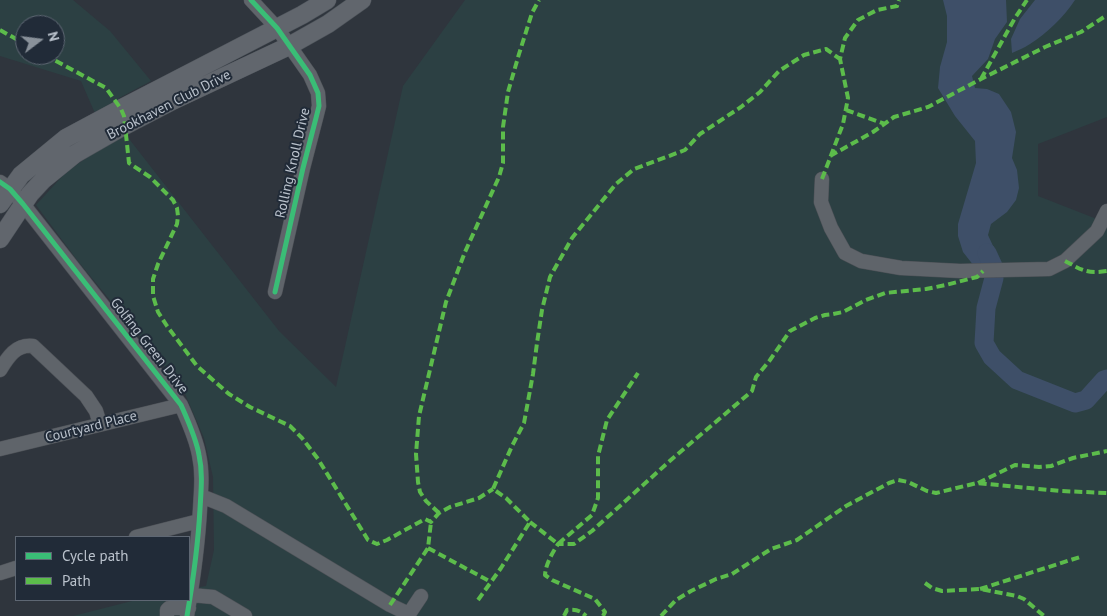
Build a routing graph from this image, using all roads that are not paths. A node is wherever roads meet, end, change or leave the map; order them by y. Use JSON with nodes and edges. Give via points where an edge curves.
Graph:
{"nodes":[{"id":1,"x":251,"y":0,"type":"edge"},
{"id":2,"x":327,"y":0,"type":"edge"},
{"id":3,"x":362,"y":0,"type":"edge"},
{"id":4,"x":277,"y":28,"type":"junction"},
{"id":5,"x":289,"y":46,"type":"junction"},
{"id":6,"x":822,"y":179,"type":"dead end"},
{"id":7,"x":5,"y":185,"type":"edge"},
{"id":8,"x":0,"y":204,"type":"edge"},
{"id":9,"x":24,"y":204,"type":"junction"},
{"id":10,"x":1107,"y":211,"type":"edge"},
{"id":11,"x":0,"y":239,"type":"edge"},
{"id":12,"x":275,"y":292,"type":"dead end"},
{"id":13,"x":0,"y":370,"type":"edge"},
{"id":14,"x":181,"y":405,"type":"junction"},
{"id":15,"x":100,"y":424,"type":"junction"},
{"id":16,"x":0,"y":449,"type":"edge"},
{"id":17,"x":201,"y":496,"type":"junction"},
{"id":18,"x":199,"y":521,"type":"junction"},
{"id":19,"x":140,"y":536,"type":"edge"},
{"id":20,"x":15,"y":568,"type":"edge"},
{"id":21,"x":0,"y":573,"type":"edge"},
{"id":22,"x":421,"y":596,"type":"dead end"},
{"id":23,"x":190,"y":598,"type":"edge"},
{"id":24,"x":189,"y":607,"type":"edge"},
{"id":25,"x":408,"y":615,"type":"edge"},
{"id":26,"x":167,"y":616,"type":"edge"},
{"id":27,"x":245,"y":616,"type":"edge"}],
"edges":[{"from":1,"to":4,"type":"street","name":"Rolling Knoll Drive"},
{"from":2,"to":4,"type":"main road","name":"Brookhaven Club Drive"},
{"from":3,"to":5,"type":"main road","name":"Brookhaven Club Drive"},
{"from":4,"to":5,"type":"street","name":"Rolling Knoll Drive"},
{"from":4,"to":7,"type":"main road","name":"Brookhaven Club Drive","via":[[66,138]]},
{"from":5,"to":9,"type":"main road","name":"Brookhaven Club Drive","via":[[172,101],[75,154],[43,180]]},
{"from":5,"to":12,"type":"street","name":"Rolling Knoll Drive","via":[[310,75],[318,93],[318,106]]},
{"from":6,"to":10,"type":"street","via":[[821,202],[845,253],[861,261],[901,268],[960,271],[1048,269],[1065,260],[1097,231]]},
{"from":7,"to":8,"type":"main road","name":"Brookhaven Club Drive"},
{"from":7,"to":9,"type":"street","name":"Golfing Green Drive"},
{"from":9,"to":11,"type":"main road","name":"Brookhaven Club Drive"},
{"from":9,"to":14,"type":"street","name":"Golfing Green Drive"},
{"from":13,"to":15,"type":"street","via":[[13,352],[33,346],[92,403]]},
{"from":14,"to":15,"type":"street","name":"Courtyard Place"},
{"from":14,"to":17,"type":"street","name":"Golfing Green Drive","via":[[199,456]]},
{"from":15,"to":16,"type":"street","name":"Courtyard Place"},
{"from":17,"to":18,"type":"street","name":"Golfing Green Drive"},
{"from":17,"to":25,"type":"street","via":[[226,506]]},
{"from":18,"to":19,"type":"street"},
{"from":18,"to":23,"type":"street","name":"Golfing Green Drive"},
{"from":20,"to":21,"type":"street"},
{"from":22,"to":25,"type":"street"},
{"from":24,"to":26,"type":"street","via":[[169,608]]},
{"from":24,"to":27,"type":"street","via":[[213,598]]}]}
